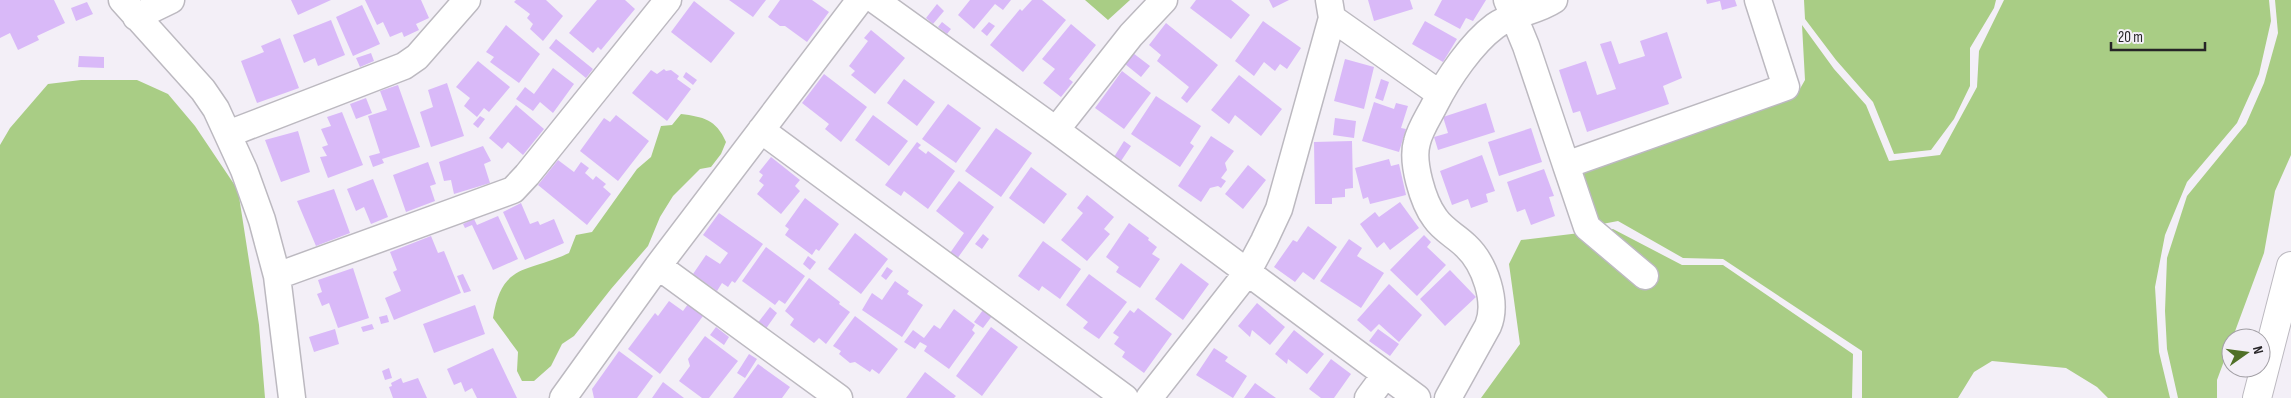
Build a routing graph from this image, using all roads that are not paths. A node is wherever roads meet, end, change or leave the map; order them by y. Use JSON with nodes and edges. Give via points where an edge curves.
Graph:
{"nodes":[{"id":1,"x":172,"y":0,"type":"edge"},
{"id":2,"x":467,"y":0,"type":"edge"},
{"id":3,"x":668,"y":0,"type":"edge"},
{"id":4,"x":860,"y":0,"type":"edge"},
{"id":5,"x":875,"y":0,"type":"edge"},
{"id":6,"x":1164,"y":0,"type":"edge"},
{"id":7,"x":1554,"y":0,"type":"edge"},
{"id":8,"x":1758,"y":0,"type":"edge"},
{"id":9,"x":1510,"y":8,"type":"edge"},
{"id":10,"x":129,"y":9,"type":"edge"},
{"id":11,"x":1330,"y":9,"type":"edge"},
{"id":12,"x":1440,"y":94,"type":"junction"},
{"id":13,"x":761,"y":130,"type":"junction"},
{"id":14,"x":1056,"y":130,"type":"junction"},
{"id":15,"x":228,"y":134,"type":"junction"},
{"id":16,"x":1566,"y":165,"type":"junction"},
{"id":17,"x":658,"y":266,"type":"junction"},
{"id":18,"x":2291,"y":266,"type":"edge"},
{"id":19,"x":1247,"y":273,"type":"junction"},
{"id":20,"x":277,"y":276,"type":"junction"},
{"id":21,"x":1645,"y":276,"type":"dead end"},
{"id":22,"x":1385,"y":375,"type":"junction"},
{"id":23,"x":292,"y":398,"type":"edge"},
{"id":24,"x":563,"y":398,"type":"edge"},
{"id":25,"x":839,"y":398,"type":"edge"},
{"id":26,"x":1124,"y":398,"type":"edge"},
{"id":27,"x":1148,"y":398,"type":"edge"},
{"id":28,"x":1368,"y":398,"type":"edge"},
{"id":29,"x":1417,"y":398,"type":"edge"},
{"id":30,"x":1448,"y":398,"type":"edge"},
{"id":31,"x":2257,"y":398,"type":"edge"}],
"edges":[{"from":1,"to":10,"type":"street"},
{"from":2,"to":15,"type":"street","via":[[417,57],[404,66]]},
{"from":3,"to":20,"type":"street","via":[[513,190]]},
{"from":4,"to":13,"type":"street"},
{"from":5,"to":14,"type":"street"},
{"from":6,"to":14,"type":"street","via":[[1131,35]]},
{"from":7,"to":9,"type":"street","via":[[1536,10]]},
{"from":8,"to":16,"type":"street","via":[[1786,87]]},
{"from":9,"to":12,"type":"street","via":[[1483,36]]},
{"from":9,"to":16,"type":"street"},
{"from":10,"to":15,"type":"street","via":[[203,90]]},
{"from":11,"to":12,"type":"street"},
{"from":11,"to":19,"type":"street","via":[[1279,208]]},
{"from":12,"to":30,"type":"street","via":[[1417,141],[1416,166],[1434,217],[1476,258],[1491,300],[1492,315]]},
{"from":13,"to":17,"type":"street"},
{"from":13,"to":26,"type":"street"},
{"from":14,"to":19,"type":"street"},
{"from":15,"to":20,"type":"street","via":[[262,220]]},
{"from":16,"to":21,"type":"street","via":[[1587,227]]},
{"from":17,"to":24,"type":"street"},
{"from":17,"to":25,"type":"street"},
{"from":18,"to":31,"type":"street"},
{"from":19,"to":22,"type":"street"},
{"from":19,"to":27,"type":"street"},
{"from":20,"to":23,"type":"street"},
{"from":22,"to":28,"type":"street"},
{"from":22,"to":29,"type":"street"}]}
